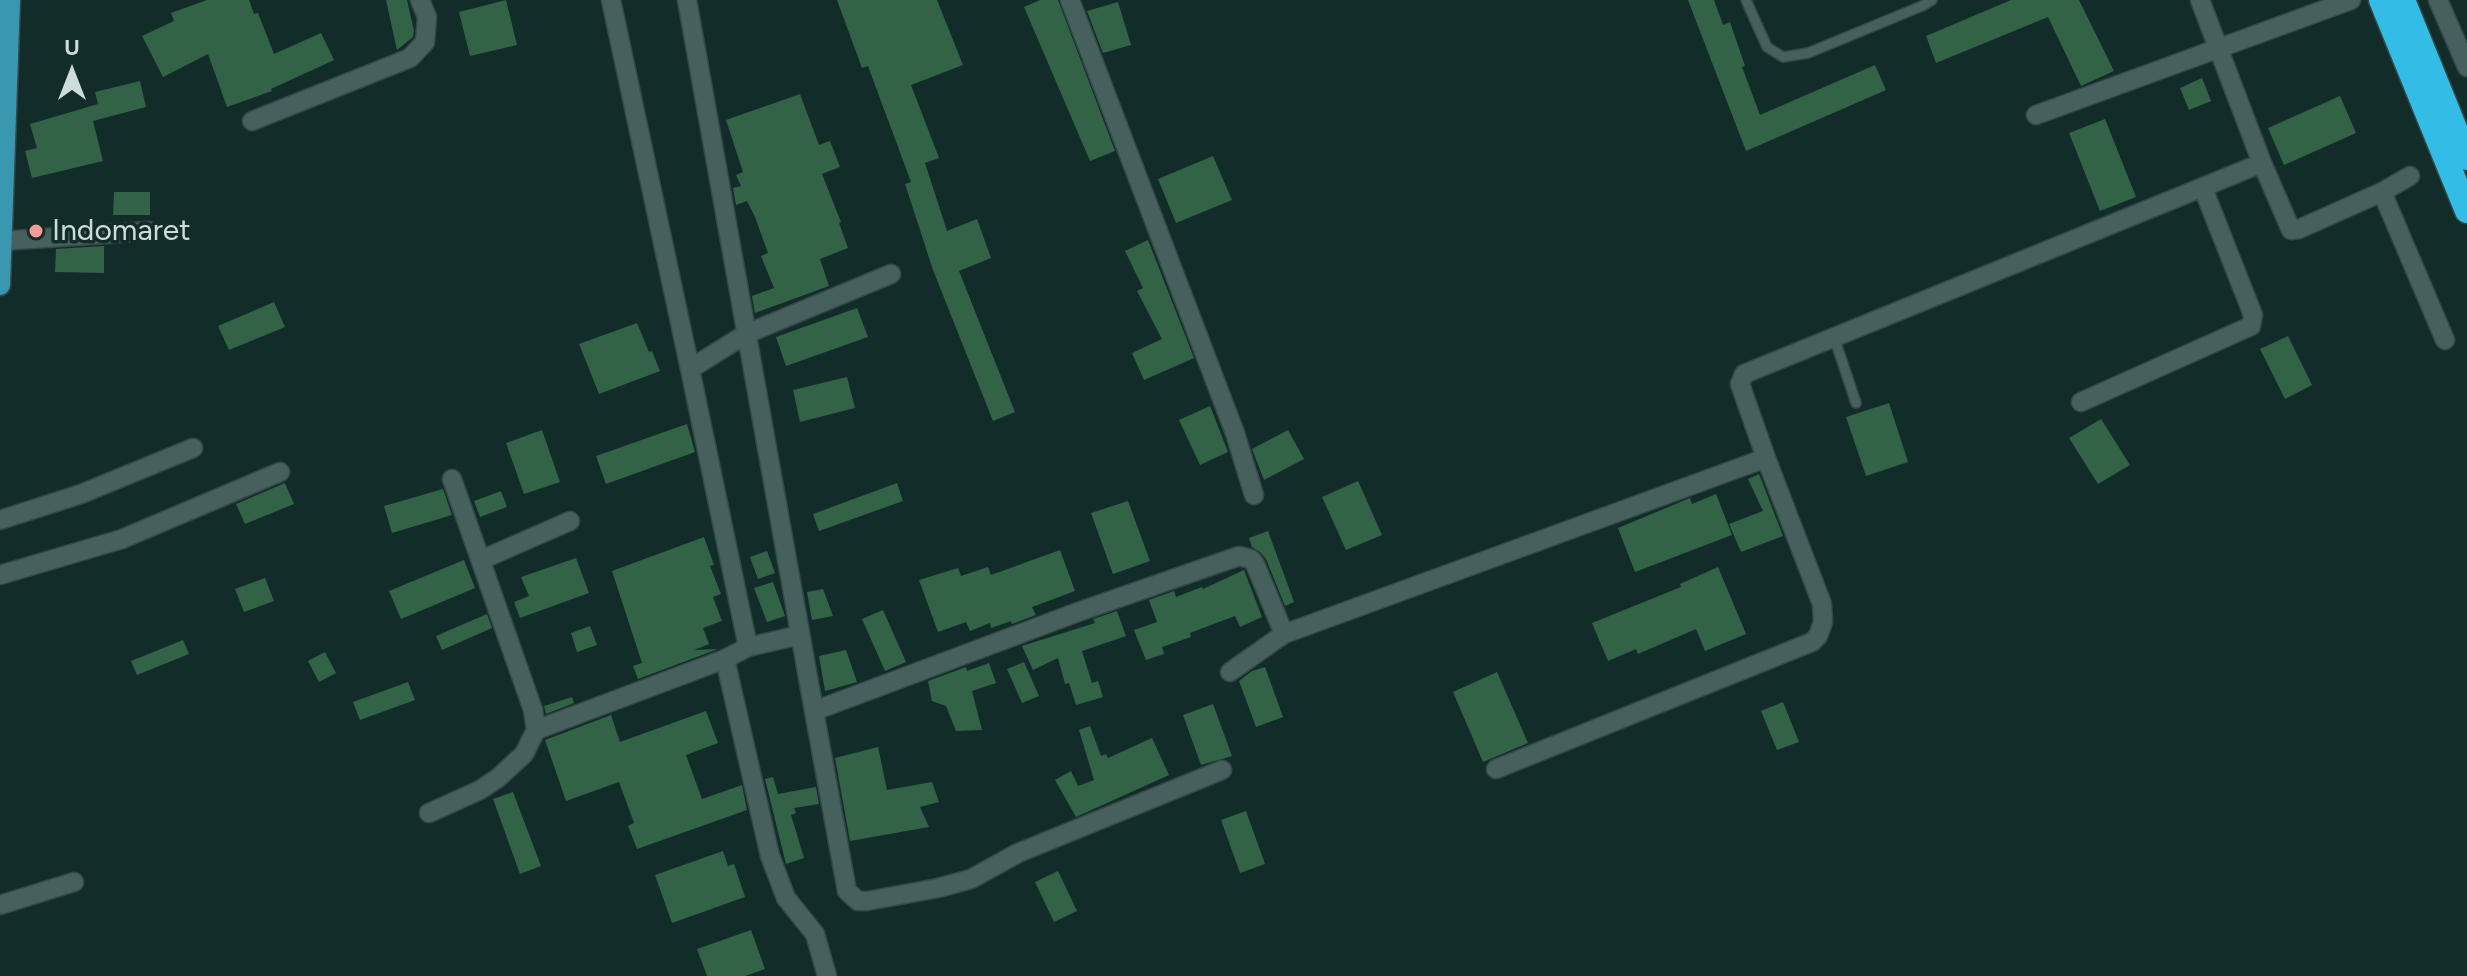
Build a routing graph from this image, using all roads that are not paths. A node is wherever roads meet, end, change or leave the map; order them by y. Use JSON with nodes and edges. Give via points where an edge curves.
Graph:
{"nodes":[{"id":1,"x":10,"y":0,"type":"edge"},
{"id":2,"x":420,"y":0,"type":"edge"},
{"id":3,"x":611,"y":0,"type":"edge"},
{"id":4,"x":687,"y":0,"type":"edge"},
{"id":5,"x":1070,"y":0,"type":"edge"},
{"id":6,"x":1746,"y":0,"type":"edge"},
{"id":7,"x":1932,"y":0,"type":"edge"},
{"id":8,"x":2200,"y":0,"type":"edge"},
{"id":9,"x":2351,"y":0,"type":"edge"},
{"id":10,"x":2381,"y":0,"type":"edge"},
{"id":11,"x":2403,"y":0,"type":"edge"},
{"id":12,"x":2438,"y":0,"type":"edge"},
{"id":13,"x":2218,"y":50,"type":"junction"},
{"id":14,"x":2467,"y":67,"type":"edge"},
{"id":15,"x":2036,"y":115,"type":"dead end"},
{"id":16,"x":252,"y":121,"type":"dead end"},
{"id":17,"x":2467,"y":158,"type":"edge"},
{"id":18,"x":2262,"y":163,"type":"junction"},
{"id":19,"x":2410,"y":176,"type":"dead end"},
{"id":20,"x":2203,"y":188,"type":"junction"},
{"id":21,"x":2382,"y":192,"type":"junction"},
{"id":22,"x":1,"y":208,"type":"edge"},
{"id":23,"x":2467,"y":211,"type":"edge"},
{"id":24,"x":149,"y":231,"type":"dead end"},
{"id":25,"x":1,"y":241,"type":"edge"},
{"id":26,"x":891,"y":274,"type":"dead end"},
{"id":27,"x":0,"y":285,"type":"edge"},
{"id":28,"x":746,"y":334,"type":"junction"},
{"id":29,"x":1834,"y":337,"type":"junction"},
{"id":30,"x":2445,"y":340,"type":"dead end"},
{"id":31,"x":690,"y":369,"type":"junction"},
{"id":32,"x":2081,"y":402,"type":"dead end"},
{"id":33,"x":1856,"y":403,"type":"dead end"},
{"id":34,"x":193,"y":448,"type":"dead end"},
{"id":35,"x":1766,"y":458,"type":"junction"},
{"id":36,"x":280,"y":472,"type":"dead end"},
{"id":37,"x":452,"y":479,"type":"dead end"},
{"id":38,"x":1254,"y":495,"type":"dead end"},
{"id":39,"x":0,"y":520,"type":"edge"},
{"id":40,"x":570,"y":521,"type":"dead end"},
{"id":41,"x":481,"y":560,"type":"junction"},
{"id":42,"x":0,"y":575,"type":"edge"},
{"id":43,"x":1284,"y":634,"type":"junction"},
{"id":44,"x":800,"y":635,"type":"junction"},
{"id":45,"x":748,"y":647,"type":"junction"},
{"id":46,"x":725,"y":659,"type":"junction"},
{"id":47,"x":1230,"y":672,"type":"dead end"},
{"id":48,"x":814,"y":711,"type":"junction"},
{"id":49,"x":536,"y":730,"type":"junction"},
{"id":50,"x":1496,"y":769,"type":"dead end"},
{"id":51,"x":1222,"y":770,"type":"dead end"},
{"id":52,"x":429,"y":813,"type":"dead end"},
{"id":53,"x":74,"y":882,"type":"dead end"},
{"id":54,"x":0,"y":905,"type":"edge"},
{"id":55,"x":827,"y":976,"type":"edge"}],
"edges":[{"from":1,"to":22,"type":"main road"},
{"from":2,"to":16,"type":"street","via":[[427,17],[425,42],[410,58]]},
{"from":3,"to":31,"type":"street"},
{"from":4,"to":28,"type":"street"},
{"from":5,"to":38,"type":"street"},
{"from":6,"to":7,"type":"lane","via":[[1767,47],[1783,57],[1808,53]]},
{"from":8,"to":13,"type":"street"},
{"from":9,"to":13,"type":"street"},
{"from":10,"to":23,"type":"highway"},
{"from":11,"to":17,"type":"highway"},
{"from":12,"to":14,"type":"street"},
{"from":13,"to":15,"type":"street"},
{"from":13,"to":18,"type":"street"},
{"from":18,"to":20,"type":"street"},
{"from":18,"to":21,"type":"street","via":[[2291,230]]},
{"from":19,"to":21,"type":"street"},
{"from":20,"to":29,"type":"street"},
{"from":20,"to":32,"type":"street","via":[[2254,321]]},
{"from":21,"to":30,"type":"street"},
{"from":22,"to":25,"type":"main road"},
{"from":24,"to":25,"type":"street"},
{"from":25,"to":27,"type":"main road"},
{"from":26,"to":28,"type":"street"},
{"from":28,"to":31,"type":"street"},
{"from":28,"to":44,"type":"street"},
{"from":29,"to":33,"type":"lane"},
{"from":29,"to":35,"type":"street","via":[[1741,378]]},
{"from":31,"to":45,"type":"street"},
{"from":34,"to":39,"type":"street"},
{"from":35,"to":43,"type":"street"},
{"from":35,"to":50,"type":"street","via":[[1822,604],[1818,636]]},
{"from":36,"to":42,"type":"street","via":[[118,540]]},
{"from":37,"to":41,"type":"street"},
{"from":40,"to":41,"type":"street"},
{"from":41,"to":49,"type":"street"},
{"from":43,"to":47,"type":"street"},
{"from":43,"to":48,"type":"street","via":[[1255,564],[1239,556]]},
{"from":44,"to":45,"type":"street"},
{"from":44,"to":48,"type":"street"},
{"from":45,"to":46,"type":"street"},
{"from":46,"to":49,"type":"street"},
{"from":46,"to":55,"type":"street","via":[[770,856],[786,898],[815,934]]},
{"from":48,"to":51,"type":"street","via":[[847,891],[858,901],[971,879],[1018,853]]},
{"from":49,"to":52,"type":"street","via":[[524,754],[498,778]]},
{"from":53,"to":54,"type":"street"}]}
